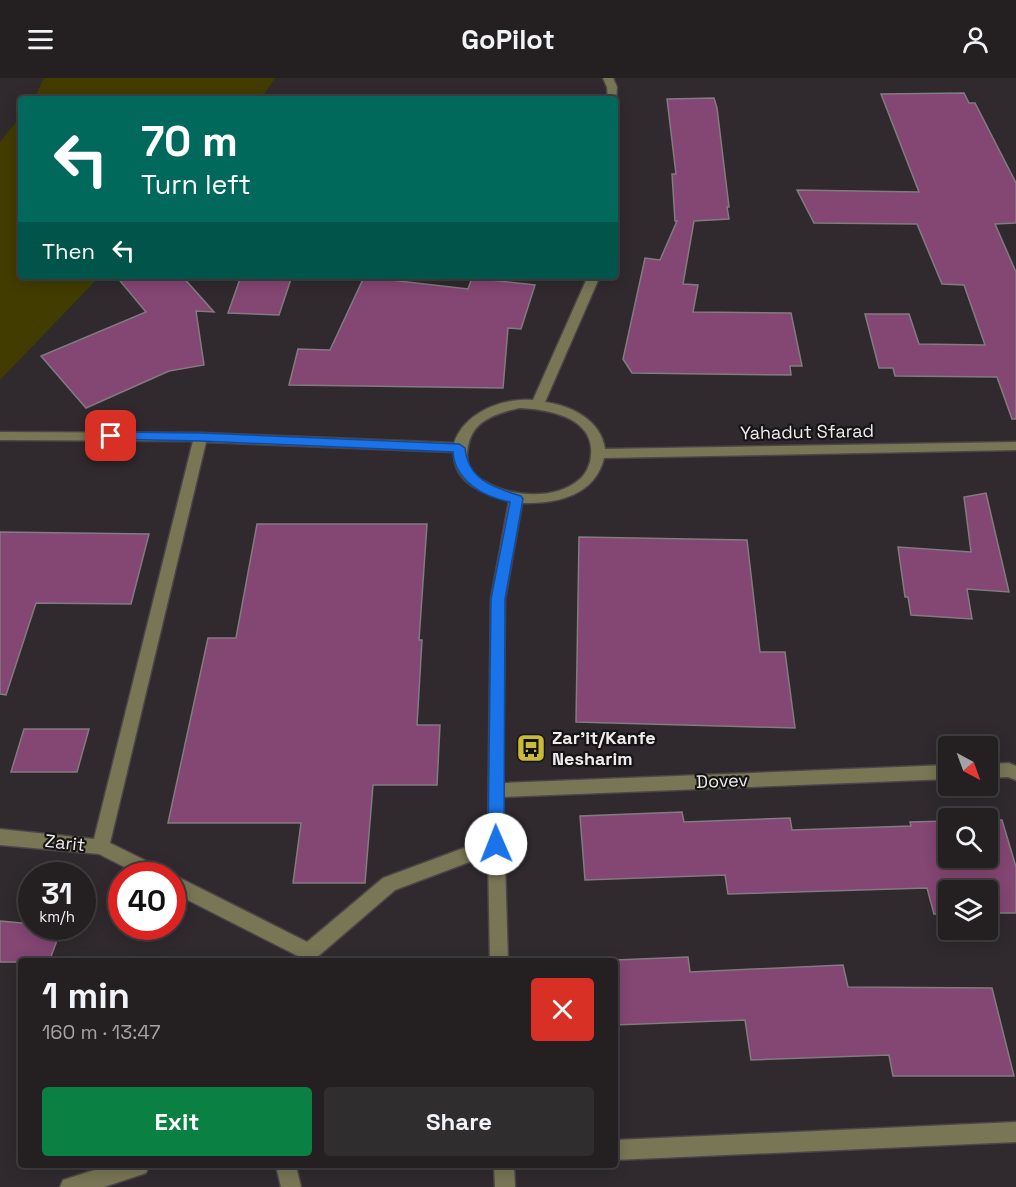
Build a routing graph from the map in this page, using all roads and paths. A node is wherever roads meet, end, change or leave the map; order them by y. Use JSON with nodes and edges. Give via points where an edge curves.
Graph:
{"nodes":[{"id":1,"x":608,"y":78,"type":"edge"},
{"id":2,"x":613,"y":96,"type":"edge"},
{"id":3,"x":593,"y":279,"type":"edge"},
{"id":4,"x":538,"y":404,"type":"junction"},
{"id":5,"x":0,"y":436,"type":"edge"},
{"id":6,"x":201,"y":437,"type":"junction"},
{"id":7,"x":1016,"y":446,"type":"edge"},
{"id":8,"x":459,"y":448,"type":"junction"},
{"id":9,"x":599,"y":454,"type":"junction"},
{"id":10,"x":516,"y":499,"type":"junction"},
{"id":11,"x":998,"y":770,"type":"edge"},
{"id":12,"x":938,"y":772,"type":"edge"},
{"id":13,"x":1016,"y":773,"type":"edge"},
{"id":14,"x":495,"y":790,"type":"junction"},
{"id":15,"x":0,"y":837,"type":"edge"},
{"id":16,"x":496,"y":844,"type":"junction"},
{"id":17,"x":101,"y":847,"type":"junction"},
{"id":18,"x":131,"y":862,"type":"edge"},
{"id":19,"x":186,"y":891,"type":"edge"},
{"id":20,"x":307,"y":957,"type":"edge"},
{"id":21,"x":499,"y":958,"type":"edge"},
{"id":22,"x":1016,"y":1132,"type":"edge"},
{"id":23,"x":618,"y":1150,"type":"edge"},
{"id":24,"x":132,"y":1168,"type":"edge"},
{"id":25,"x":286,"y":1168,"type":"edge"},
{"id":26,"x":504,"y":1168,"type":"edge"},
{"id":27,"x":70,"y":1187,"type":"edge"},
{"id":28,"x":291,"y":1187,"type":"edge"},
{"id":29,"x":505,"y":1187,"type":"edge"}],
"edges":[{"from":1,"to":2,"type":"street"},
{"from":3,"to":4,"type":"street"},
{"from":4,"to":8,"type":"street","via":[[485,414],[463,435]]},
{"from":4,"to":9,"type":"street","via":[[566,412],[589,427]]},
{"from":5,"to":6,"type":"street"},
{"from":6,"to":8,"type":"street"},
{"from":6,"to":17,"type":"street"},
{"from":7,"to":9,"type":"street","name":"Yahadut Sfarad"},
{"from":8,"to":10,"type":"street","via":[[465,471],[474,481]]},
{"from":9,"to":10,"type":"street","via":[[596,468],[573,489],[556,496]]},
{"from":10,"to":14,"type":"street","via":[[498,599]]},
{"from":11,"to":13,"type":"street"},
{"from":12,"to":14,"type":"street","name":"Dovev"},
{"from":14,"to":16,"type":"street"},
{"from":15,"to":17,"type":"street","name":"Zarit"},
{"from":16,"to":20,"type":"street","via":[[389,884]]},
{"from":16,"to":21,"type":"street"},
{"from":17,"to":18,"type":"street","name":"Zarit"},
{"from":19,"to":20,"type":"street"},
{"from":22,"to":23,"type":"street"},
{"from":24,"to":27,"type":"street"},
{"from":25,"to":28,"type":"street"},
{"from":26,"to":29,"type":"street"}]}
